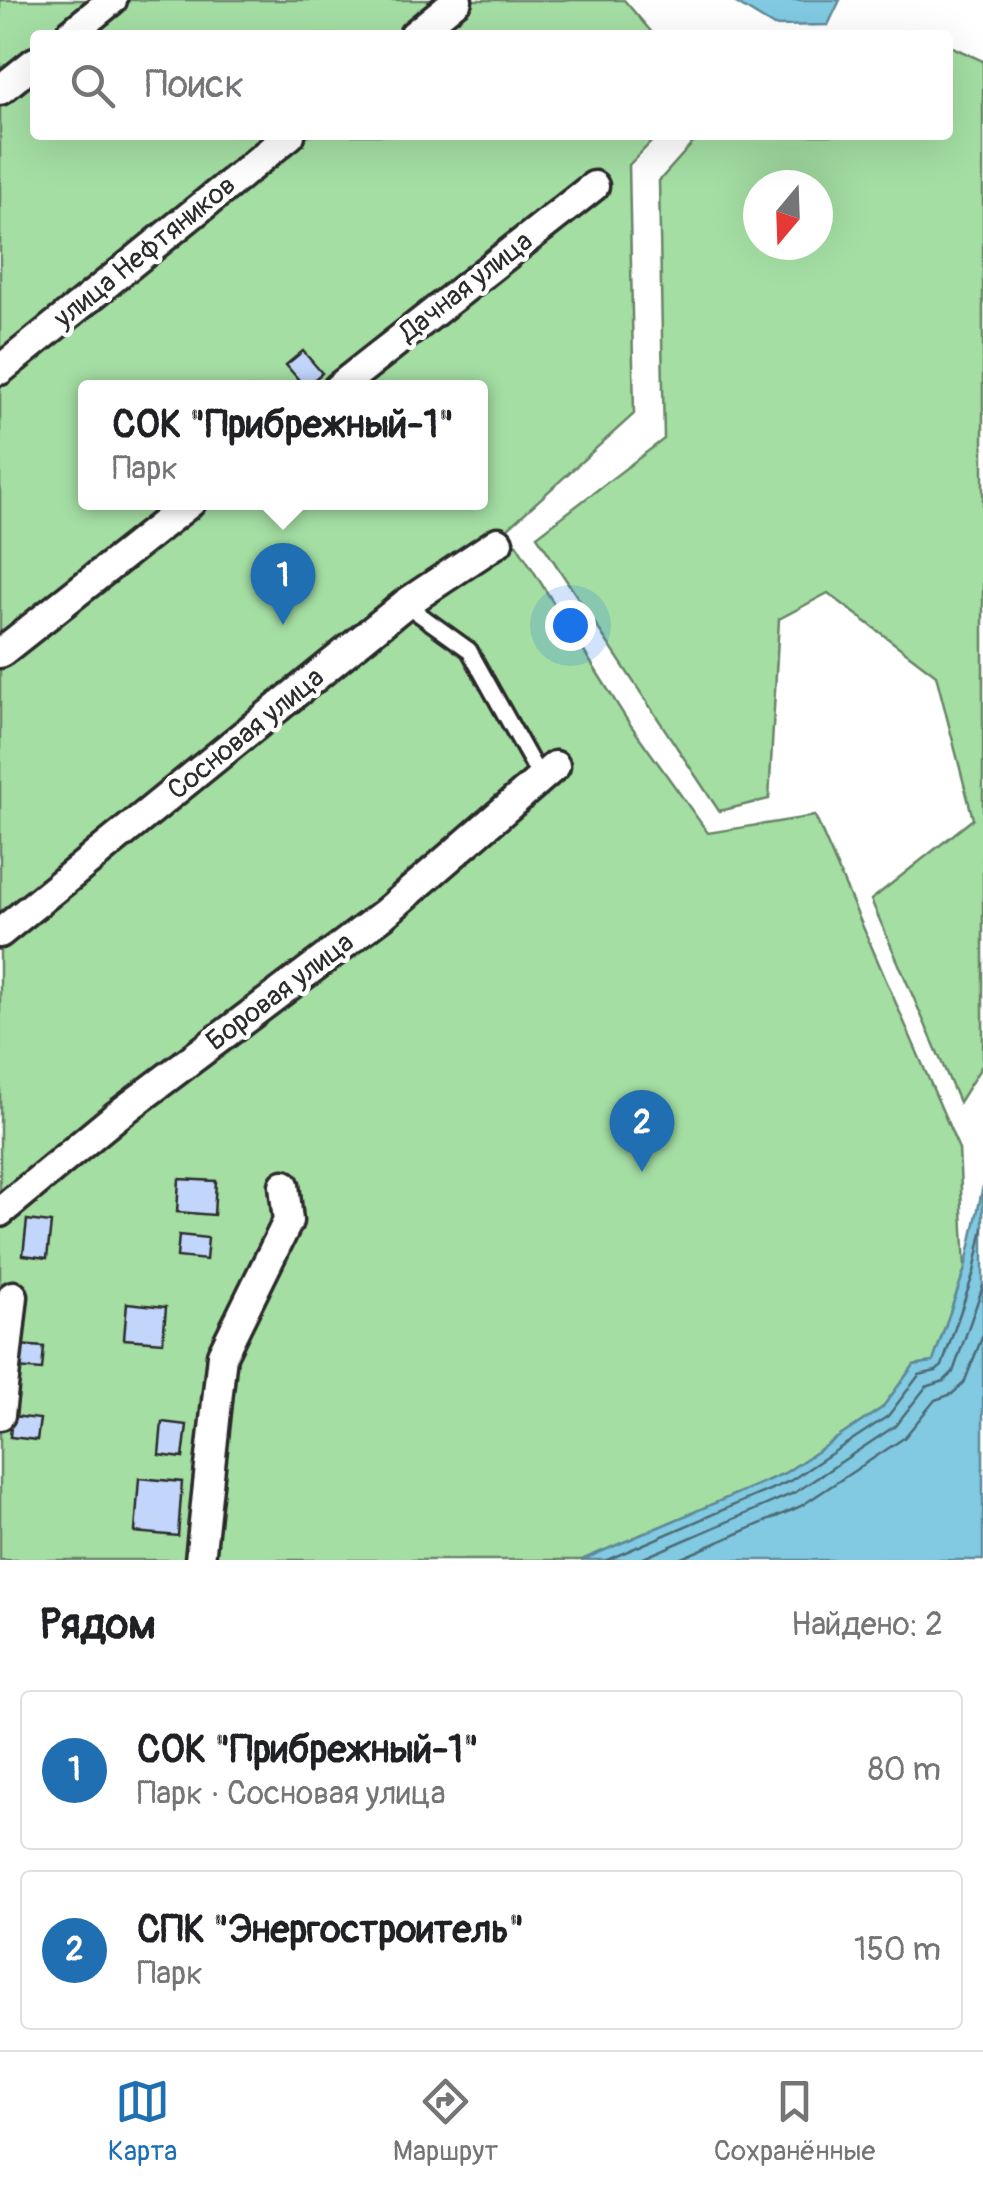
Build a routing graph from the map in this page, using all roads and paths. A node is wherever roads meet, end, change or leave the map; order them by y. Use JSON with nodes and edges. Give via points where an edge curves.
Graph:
{"nodes":[{"id":1,"x":112,"y":0,"type":"edge"},
{"id":2,"x":457,"y":0,"type":"edge"},
{"id":3,"x":75,"y":30,"type":"edge"},
{"id":4,"x":420,"y":30,"type":"edge"},
{"id":5,"x":30,"y":66,"type":"edge"},
{"id":6,"x":0,"y":90,"type":"edge"},
{"id":7,"x":284,"y":140,"type":"edge"},
{"id":8,"x":594,"y":186,"type":"dead end"},
{"id":9,"x":0,"y":370,"type":"edge"},
{"id":10,"x":348,"y":380,"type":"edge"},
{"id":11,"x":181,"y":510,"type":"edge"},
{"id":12,"x":498,"y":542,"type":"dead end"},
{"id":13,"x":405,"y":604,"type":"junction"},
{"id":14,"x":0,"y":653,"type":"edge"},
{"id":15,"x":548,"y":772,"type":"joint"},
{"id":16,"x":0,"y":934,"type":"edge"},
{"id":17,"x":284,"y":1185,"type":"dead end"},
{"id":18,"x":0,"y":1212,"type":"edge"},
{"id":19,"x":13,"y":1296,"type":"dead end"},
{"id":20,"x":0,"y":1415,"type":"edge"},
{"id":21,"x":200,"y":1560,"type":"edge"}],
"edges":[{"from":1,"to":3,"type":"street"},
{"from":2,"to":4,"type":"street"},
{"from":5,"to":6,"type":"street"},
{"from":7,"to":9,"type":"street","name":"улица Нефтяников"},
{"from":8,"to":10,"type":"street","name":"Дачная улица"},
{"from":11,"to":14,"type":"street"},
{"from":12,"to":13,"type":"street","name":"Сосновая улица"},
{"from":13,"to":15,"type":"lane","via":[[469,650]]},
{"from":13,"to":16,"type":"street","name":"Сосновая улица"},
{"from":15,"to":18,"type":"street","name":"Боровая улица","via":[[384,914]]},
{"from":17,"to":21,"type":"street","via":[[288,1221],[222,1355]]},
{"from":19,"to":20,"type":"street"}]}
